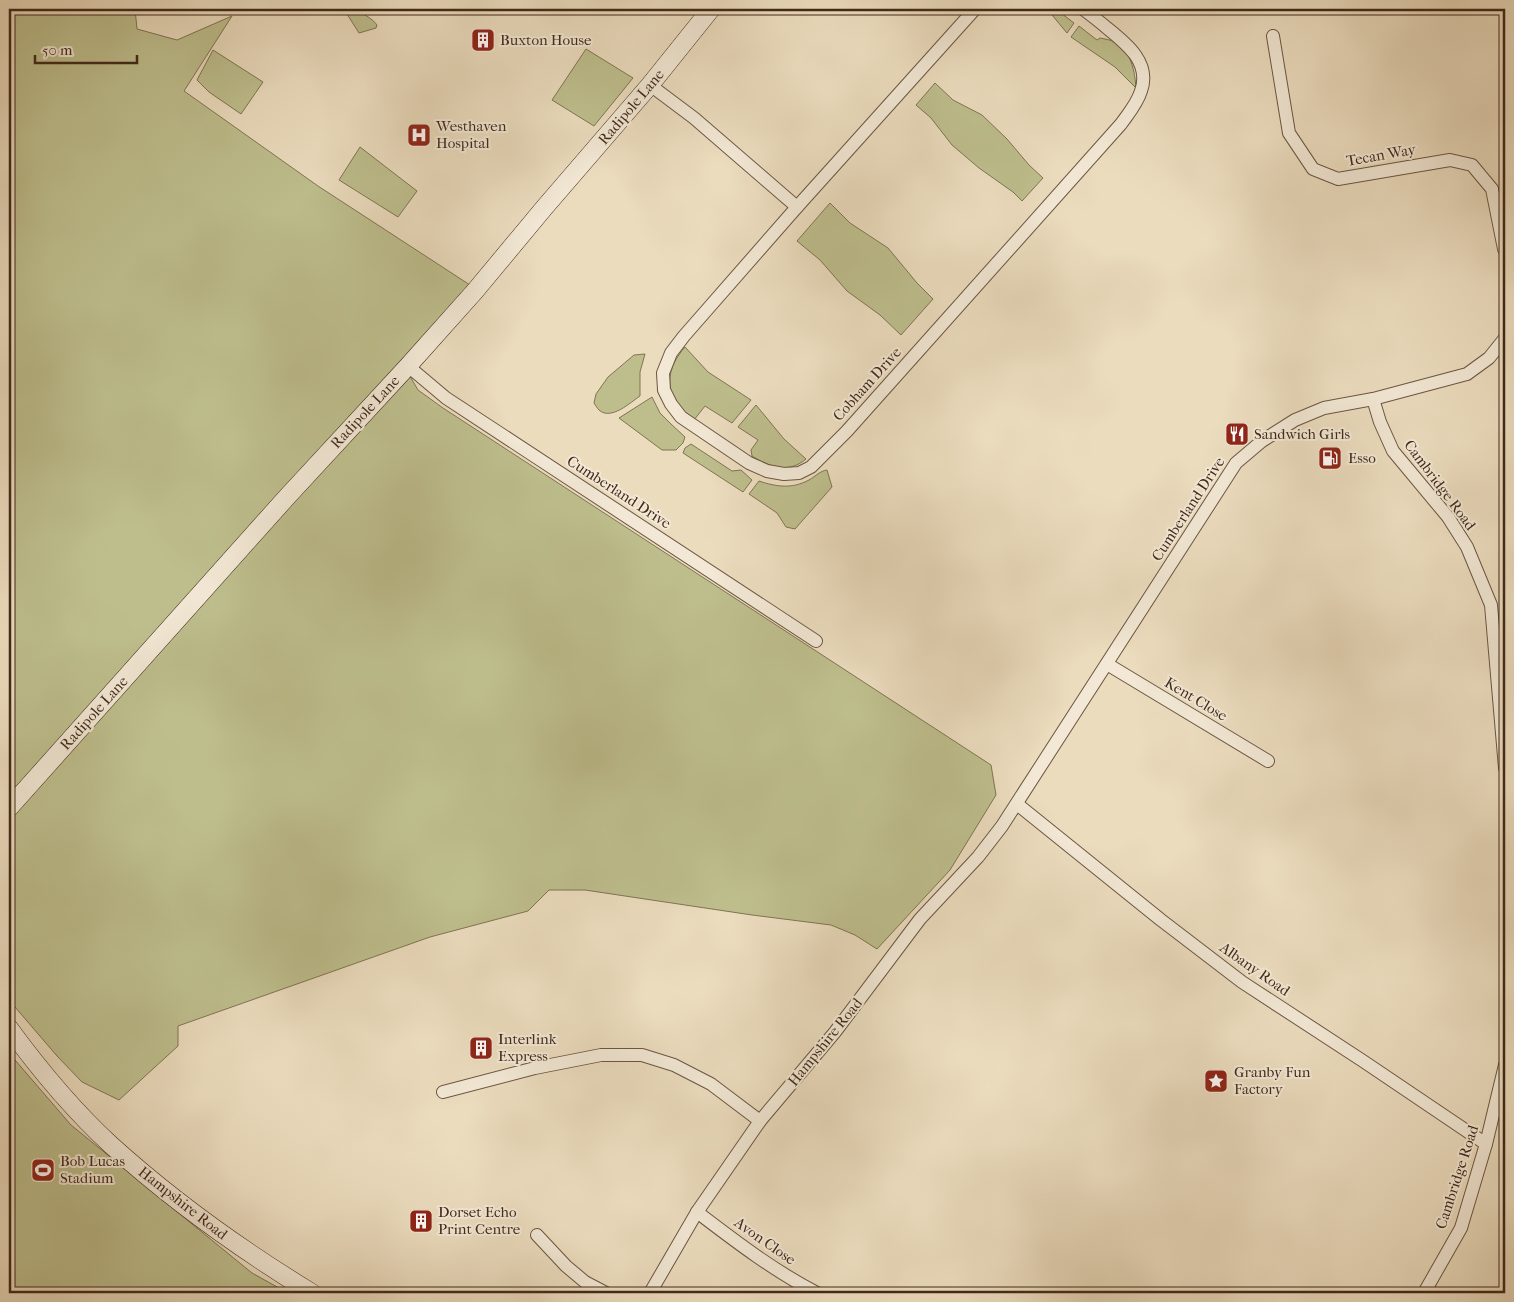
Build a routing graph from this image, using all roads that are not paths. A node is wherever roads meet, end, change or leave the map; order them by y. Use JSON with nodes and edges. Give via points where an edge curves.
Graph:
{"nodes":[{"id":1,"x":712,"y":9,"type":"edge"},
{"id":2,"x":1085,"y":9,"type":"edge"},
{"id":3,"x":971,"y":10,"type":"edge"},
{"id":4,"x":1273,"y":36,"type":"dead end"},
{"id":5,"x":650,"y":85,"type":"junction"},
{"id":6,"x":797,"y":207,"type":"junction"},
{"id":7,"x":1505,"y":250,"type":"edge"},
{"id":8,"x":1505,"y":338,"type":"edge"},
{"id":9,"x":408,"y":366,"type":"junction"},
{"id":10,"x":1373,"y":399,"type":"junction"},
{"id":11,"x":816,"y":641,"type":"dead end"},
{"id":12,"x":1107,"y":664,"type":"junction"},
{"id":13,"x":1268,"y":761,"type":"dead end"},
{"id":14,"x":1505,"y":768,"type":"edge"},
{"id":15,"x":1017,"y":804,"type":"junction"},
{"id":16,"x":9,"y":808,"type":"edge"},
{"id":17,"x":9,"y":1028,"type":"edge"},
{"id":18,"x":1505,"y":1065,"type":"edge"},
{"id":19,"x":443,"y":1092,"type":"dead end"},
{"id":20,"x":760,"y":1121,"type":"junction"},
{"id":21,"x":1486,"y":1144,"type":"junction"},
{"id":22,"x":697,"y":1212,"type":"junction"},
{"id":23,"x":538,"y":1235,"type":"dead end"},
{"id":24,"x":312,"y":1293,"type":"edge"},
{"id":25,"x":606,"y":1293,"type":"edge"},
{"id":26,"x":650,"y":1293,"type":"edge"},
{"id":27,"x":817,"y":1293,"type":"edge"},
{"id":28,"x":1424,"y":1293,"type":"edge"}],
"edges":[{"from":1,"to":5,"type":"main road","name":"Radipole Lane"},
{"from":2,"to":6,"type":"street","name":"Cobham Drive","via":[[1128,44],[1137,56],[1144,82],[1135,104],[1121,124],[847,431],[811,467],[799,473],[784,474],[749,463],[681,417],[664,390],[663,373],[684,336]]},
{"from":3,"to":6,"type":"street","name":"Cobham Drive"},
{"from":4,"to":7,"type":"street","name":"Tecan Way","via":[[1289,132],[1313,169],[1338,179],[1450,160],[1472,165],[1492,189]]},
{"from":5,"to":6,"type":"street","via":[[694,118]]},
{"from":5,"to":9,"type":"main road","name":"Radipole Lane"},
{"from":8,"to":10,"type":"street","name":"Cumberland Drive","via":[[1468,374]]},
{"from":9,"to":11,"type":"street","name":"Cumberland Drive","via":[[446,398]]},
{"from":9,"to":16,"type":"main road","name":"Radipole Lane"},
{"from":10,"to":12,"type":"street","name":"Cumberland Drive","via":[[1324,408],[1295,420],[1236,463]]},
{"from":10,"to":14,"type":"street","name":"Cambridge Road","via":[[1393,451],[1448,517],[1467,547],[1491,605]]},
{"from":12,"to":13,"type":"street","name":"Kent Close"},
{"from":12,"to":15,"type":"street","name":"Cumberland Drive"},
{"from":15,"to":20,"type":"street","name":"Hampshire Road","via":[[978,857],[920,919],[835,1032]]},
{"from":15,"to":21,"type":"street","name":"Albany Road","via":[[1242,982]]},
{"from":17,"to":24,"type":"main road","name":"Hampshire Road","via":[[75,1108],[110,1144],[216,1231]]},
{"from":18,"to":21,"type":"street","name":"Cambridge Road"},
{"from":19,"to":20,"type":"street","via":[[601,1055],[642,1055],[674,1064],[711,1084]]},
{"from":20,"to":22,"type":"street","name":"Hampshire Road"},
{"from":21,"to":28,"type":"street","name":"Cambridge Road","via":[[1461,1228]]},
{"from":22,"to":26,"type":"street","name":"Hampshire Road"},
{"from":22,"to":27,"type":"street","name":"Avon Close","via":[[792,1280]]},
{"from":23,"to":25,"type":"street","via":[[566,1266],[585,1282]]}]}
